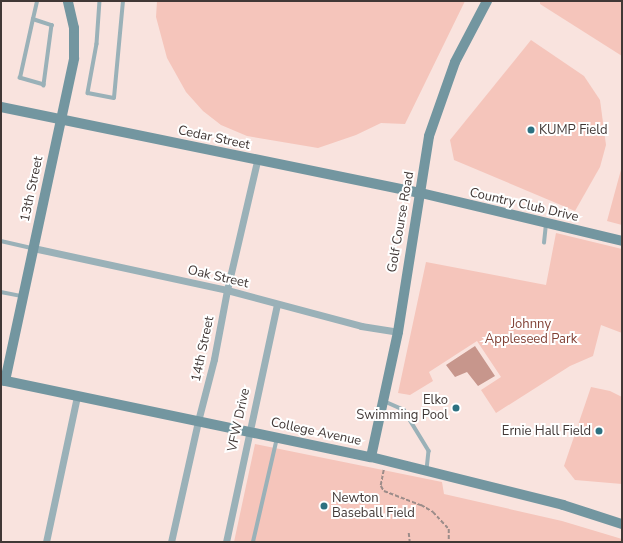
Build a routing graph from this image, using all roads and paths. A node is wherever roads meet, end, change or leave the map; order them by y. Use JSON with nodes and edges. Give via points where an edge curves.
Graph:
{"nodes":[{"id":1,"x":37,"y":1,"type":"edge"},
{"id":2,"x":68,"y":1,"type":"edge"},
{"id":3,"x":100,"y":1,"type":"edge"},
{"id":4,"x":123,"y":1,"type":"edge"},
{"id":5,"x":487,"y":1,"type":"edge"},
{"id":6,"x":33,"y":19,"type":"junction"},
{"id":7,"x":1,"y":107,"type":"edge"},
{"id":8,"x":60,"y":119,"type":"junction"},
{"id":9,"x":257,"y":161,"type":"junction"},
{"id":10,"x":421,"y":194,"type":"junction"},
{"id":11,"x":546,"y":223,"type":"junction"},
{"id":12,"x":1,"y":241,"type":"edge"},
{"id":13,"x":622,"y":241,"type":"edge"},
{"id":14,"x":544,"y":243,"type":"dead end"},
{"id":15,"x":33,"y":248,"type":"junction"},
{"id":16,"x":227,"y":290,"type":"junction"},
{"id":17,"x":1,"y":292,"type":"edge"},
{"id":18,"x":22,"y":296,"type":"junction"},
{"id":19,"x":277,"y":304,"type":"junction"},
{"id":20,"x":398,"y":332,"type":"junction"},
{"id":21,"x":3,"y":381,"type":"edge"},
{"id":22,"x":78,"y":396,"type":"junction"},
{"id":23,"x":383,"y":401,"type":"junction"},
{"id":24,"x":198,"y":421,"type":"junction"},
{"id":25,"x":248,"y":431,"type":"junction"},
{"id":26,"x":277,"y":437,"type":"junction"},
{"id":27,"x":371,"y":457,"type":"junction"},
{"id":28,"x":386,"y":460,"type":"junction"},
{"id":29,"x":427,"y":471,"type":"junction"},
{"id":30,"x":622,"y":524,"type":"edge"},
{"id":31,"x":409,"y":533,"type":"dead end"},
{"id":32,"x":46,"y":542,"type":"edge"},
{"id":33,"x":172,"y":542,"type":"edge"},
{"id":34,"x":226,"y":542,"type":"edge"},
{"id":35,"x":253,"y":542,"type":"edge"},
{"id":36,"x":410,"y":542,"type":"edge"},
{"id":37,"x":449,"y":542,"type":"edge"}],
"edges":[{"from":1,"to":6,"type":"lane"},
{"from":2,"to":8,"type":"street","name":"13th Street","via":[[74,28],[74,58]]},
{"from":3,"to":4,"type":"lane","via":[[97,44],[88,93],[114,98]]},
{"from":5,"to":10,"type":"street","name":"Golf Course Road","via":[[455,62],[437,108],[428,142]]},
{"from":6,"to":6,"type":"lane","via":[[20,78],[44,85],[52,25]]},
{"from":7,"to":8,"type":"street","name":"Cedar Street"},
{"from":8,"to":9,"type":"street","name":"Cedar Street"},
{"from":8,"to":15,"type":"street","name":"13th Street"},
{"from":9,"to":10,"type":"street","name":"Cedar Street"},
{"from":9,"to":16,"type":"street","name":"14th Street"},
{"from":10,"to":11,"type":"street","name":"Country Club Drive"},
{"from":10,"to":20,"type":"street","name":"Golf Course Road","via":[[406,265]]},
{"from":11,"to":13,"type":"street","name":"Country Club Drive"},
{"from":11,"to":14,"type":"lane"},
{"from":12,"to":15,"type":"lane"},
{"from":15,"to":16,"type":"street","name":"Oak Street"},
{"from":15,"to":18,"type":"street","name":"13th Street"},
{"from":16,"to":19,"type":"street","name":"Oak Street"},
{"from":16,"to":24,"type":"street","name":"14th Street","via":[[214,359]]},
{"from":17,"to":18,"type":"lane"},
{"from":18,"to":21,"type":"street","name":"13th Street"},
{"from":19,"to":20,"type":"street","name":"Oak Street","via":[[361,326]]},
{"from":19,"to":25,"type":"street","name":"VFW Drive"},
{"from":20,"to":23,"type":"street","name":"Golf Course Road"},
{"from":21,"to":22,"type":"street","name":"College Avenue"},
{"from":22,"to":24,"type":"street","name":"College Avenue"},
{"from":22,"to":32,"type":"street"},
{"from":23,"to":27,"type":"street","name":"Golf Course Road"},
{"from":23,"to":29,"type":"lane","via":[[404,410],[425,444],[430,458]]},
{"from":24,"to":25,"type":"street","name":"College Avenue"},
{"from":24,"to":33,"type":"street","name":"14th Street"},
{"from":25,"to":26,"type":"street","name":"College Avenue"},
{"from":25,"to":34,"type":"street","name":"VFW Drive"},
{"from":26,"to":27,"type":"street","name":"College Avenue"},
{"from":26,"to":35,"type":"lane"},
{"from":27,"to":28,"type":"street","name":"College Avenue"},
{"from":28,"to":29,"type":"street","name":"College Avenue"},
{"from":28,"to":37,"type":"path","via":[[381,486],[384,491],[422,505],[433,512],[449,529]]},
{"from":29,"to":30,"type":"street","name":"College Avenue","via":[[563,505]]},
{"from":31,"to":36,"type":"path"}]}
